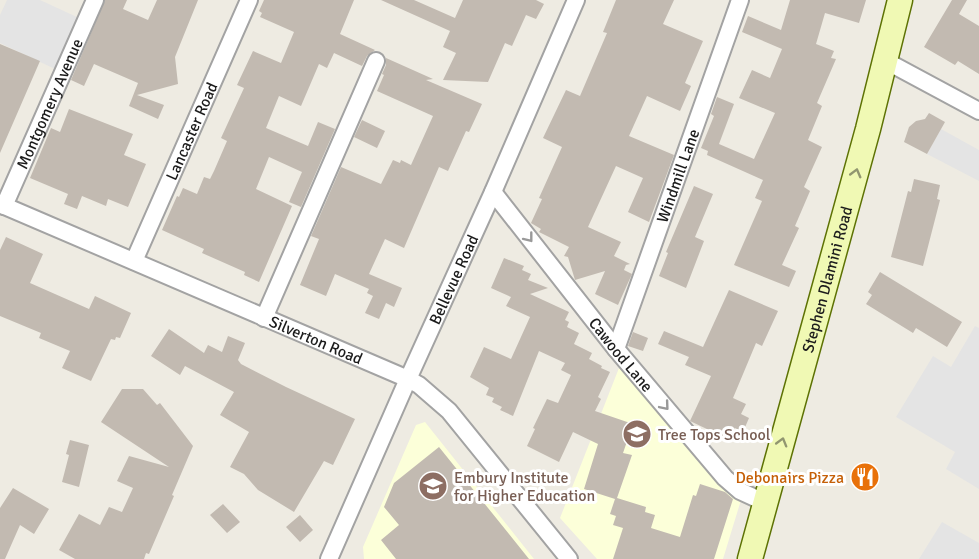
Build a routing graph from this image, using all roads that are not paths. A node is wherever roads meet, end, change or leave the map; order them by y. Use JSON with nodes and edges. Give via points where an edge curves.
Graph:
{"nodes":[{"id":1,"x":95,"y":0,"type":"edge"},
{"id":2,"x":249,"y":0,"type":"edge"},
{"id":3,"x":576,"y":0,"type":"edge"},
{"id":4,"x":740,"y":0,"type":"edge"},
{"id":5,"x":900,"y":0,"type":"edge"},
{"id":6,"x":376,"y":60,"type":"dead end"},
{"id":7,"x":884,"y":60,"type":"junction"},
{"id":8,"x":979,"y":111,"type":"edge"},
{"id":9,"x":493,"y":192,"type":"junction"},
{"id":10,"x":2,"y":205,"type":"edge"},
{"id":11,"x":134,"y":261,"type":"junction"},
{"id":12,"x":264,"y":318,"type":"junction"},
{"id":13,"x":616,"y":349,"type":"junction"},
{"id":14,"x":408,"y":379,"type":"junction"},
{"id":15,"x":764,"y":502,"type":"junction"},
{"id":16,"x":329,"y":559,"type":"edge"},
{"id":17,"x":569,"y":559,"type":"edge"},
{"id":18,"x":750,"y":559,"type":"edge"}],
"edges":[{"from":1,"to":10,"type":"street","name":"Montgomery Avenue"},
{"from":2,"to":11,"type":"street","name":"Lancaster Road"},
{"from":3,"to":9,"type":"street","name":"Bellevue Road"},
{"from":4,"to":13,"type":"street","name":"Windmill Lane"},
{"from":5,"to":7,"type":"main road","name":"Stephen Dlamini Road"},
{"from":6,"to":12,"type":"street"},
{"from":7,"to":8,"type":"street"},
{"from":15,"to":7,"type":"main road","name":"Stephen Dlamini Road","one_way":true},
{"from":9,"to":13,"type":"street","name":"Cawood Lane","one_way":true},
{"from":9,"to":14,"type":"street","name":"Bellevue Road"},
{"from":10,"to":11,"type":"street","name":"Silverton Road"},
{"from":11,"to":12,"type":"street","name":"Silverton Road"},
{"from":12,"to":14,"type":"street","name":"Silverton Road"},
{"from":13,"to":15,"type":"street","name":"Cawood Lane","one_way":true,"via":[[730,484]]},
{"from":14,"to":16,"type":"street","name":"Bellevue Road"},
{"from":14,"to":17,"type":"street","name":"Silverton Road","via":[[449,411]]},
{"from":15,"to":18,"type":"main road","name":"Stephen Dlamini Road"}]}
